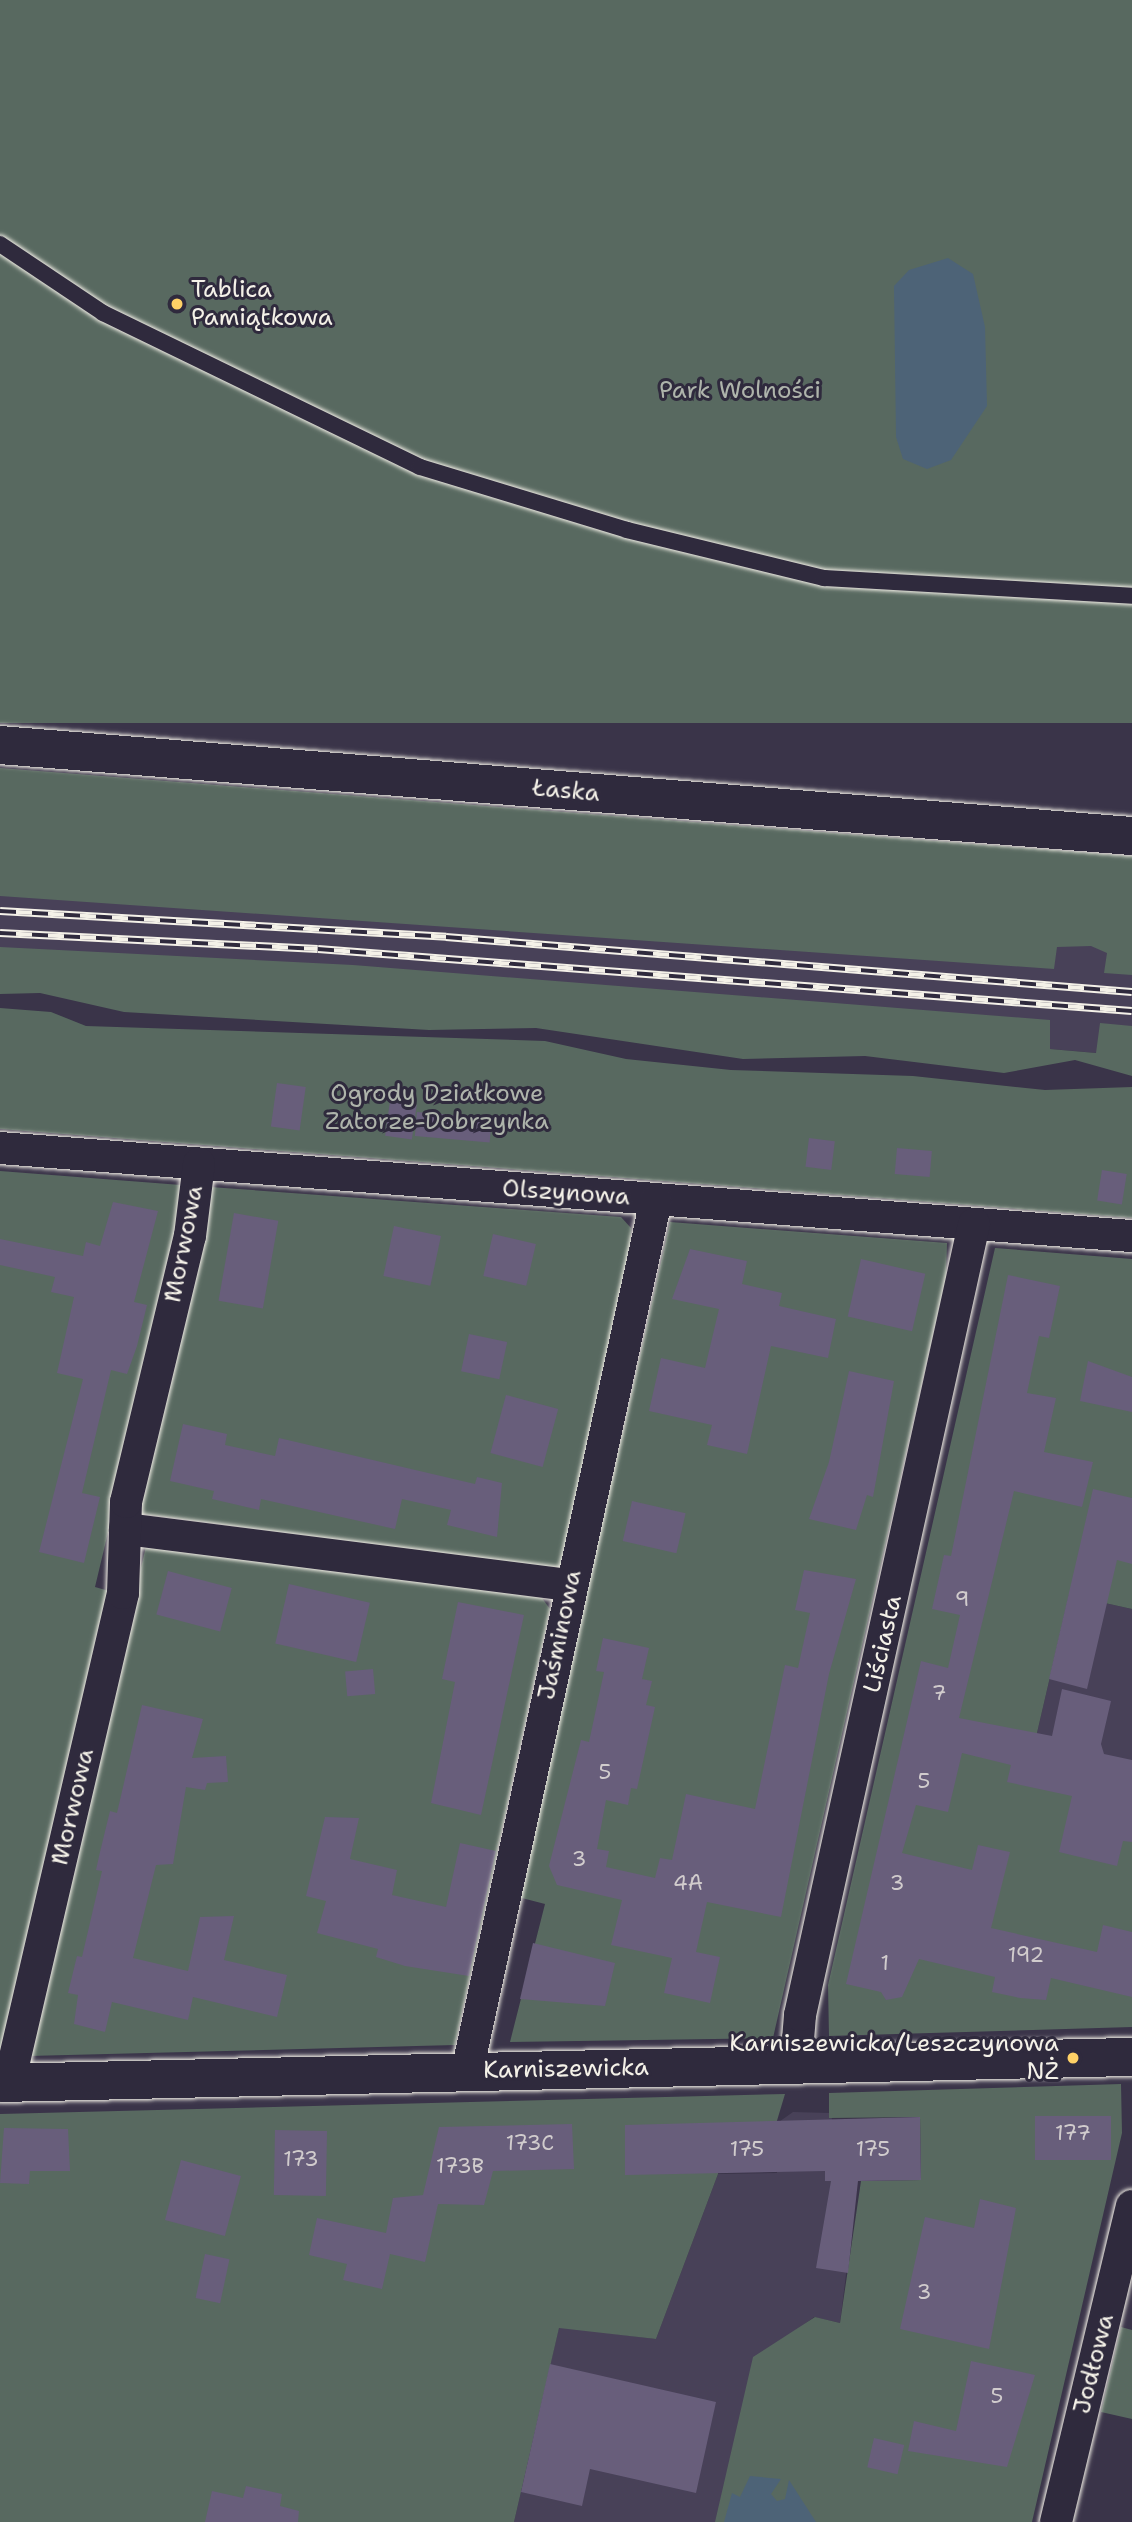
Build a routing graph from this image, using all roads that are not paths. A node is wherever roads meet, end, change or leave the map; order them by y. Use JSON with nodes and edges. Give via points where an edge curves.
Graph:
{"nodes":[{"id":1,"x":0,"y":244,"type":"edge"},
{"id":2,"x":1132,"y":596,"type":"edge"},
{"id":3,"x":0,"y":745,"type":"edge"},
{"id":4,"x":1132,"y":836,"type":"edge"},
{"id":5,"x":0,"y":1148,"type":"edge"},
{"id":6,"x":199,"y":1164,"type":"junction"},
{"id":7,"x":656,"y":1200,"type":"junction"},
{"id":8,"x":974,"y":1224,"type":"junction"},
{"id":9,"x":1132,"y":1236,"type":"edge"},
{"id":10,"x":125,"y":1529,"type":"junction"},
{"id":11,"x":571,"y":1585,"type":"junction"},
{"id":12,"x":1132,"y":2057,"type":"edge"},
{"id":13,"x":796,"y":2064,"type":"junction"},
{"id":14,"x":467,"y":2071,"type":"junction"},
{"id":15,"x":4,"y":2083,"type":"edge"},
{"id":16,"x":1132,"y":2206,"type":"edge"},
{"id":17,"x":1056,"y":2522,"type":"edge"}],
"edges":[{"from":1,"to":2,"type":"lane","via":[[103,313],[421,467],[627,530],[824,578]]},
{"from":3,"to":4,"type":"main road","name":"Łaska"},
{"from":5,"to":6,"type":"street","name":"Olszynowa"},
{"from":6,"to":7,"type":"street","name":"Olszynowa"},
{"from":6,"to":10,"type":"street","name":"Morwowa","via":[[190,1236]]},
{"from":7,"to":8,"type":"street","name":"Olszynowa"},
{"from":7,"to":11,"type":"street","name":"Jaśminowa","via":[[652,1243]]},
{"from":8,"to":9,"type":"street","name":"Olszynowa"},
{"from":8,"to":13,"type":"street","name":"Liściasta","via":[[800,2015]]},
{"from":10,"to":11,"type":"street"},
{"from":10,"to":15,"type":"street","name":"Morwowa","via":[[122,1593]]},
{"from":11,"to":14,"type":"street","name":"Jaśminowa"},
{"from":12,"to":13,"type":"main road","name":"Karniszewicka"},
{"from":13,"to":14,"type":"main road","name":"Karniszewicka"},
{"from":14,"to":15,"type":"main road","name":"Karniszewicka"},
{"from":16,"to":17,"type":"street","name":"Jodłowa"}]}
